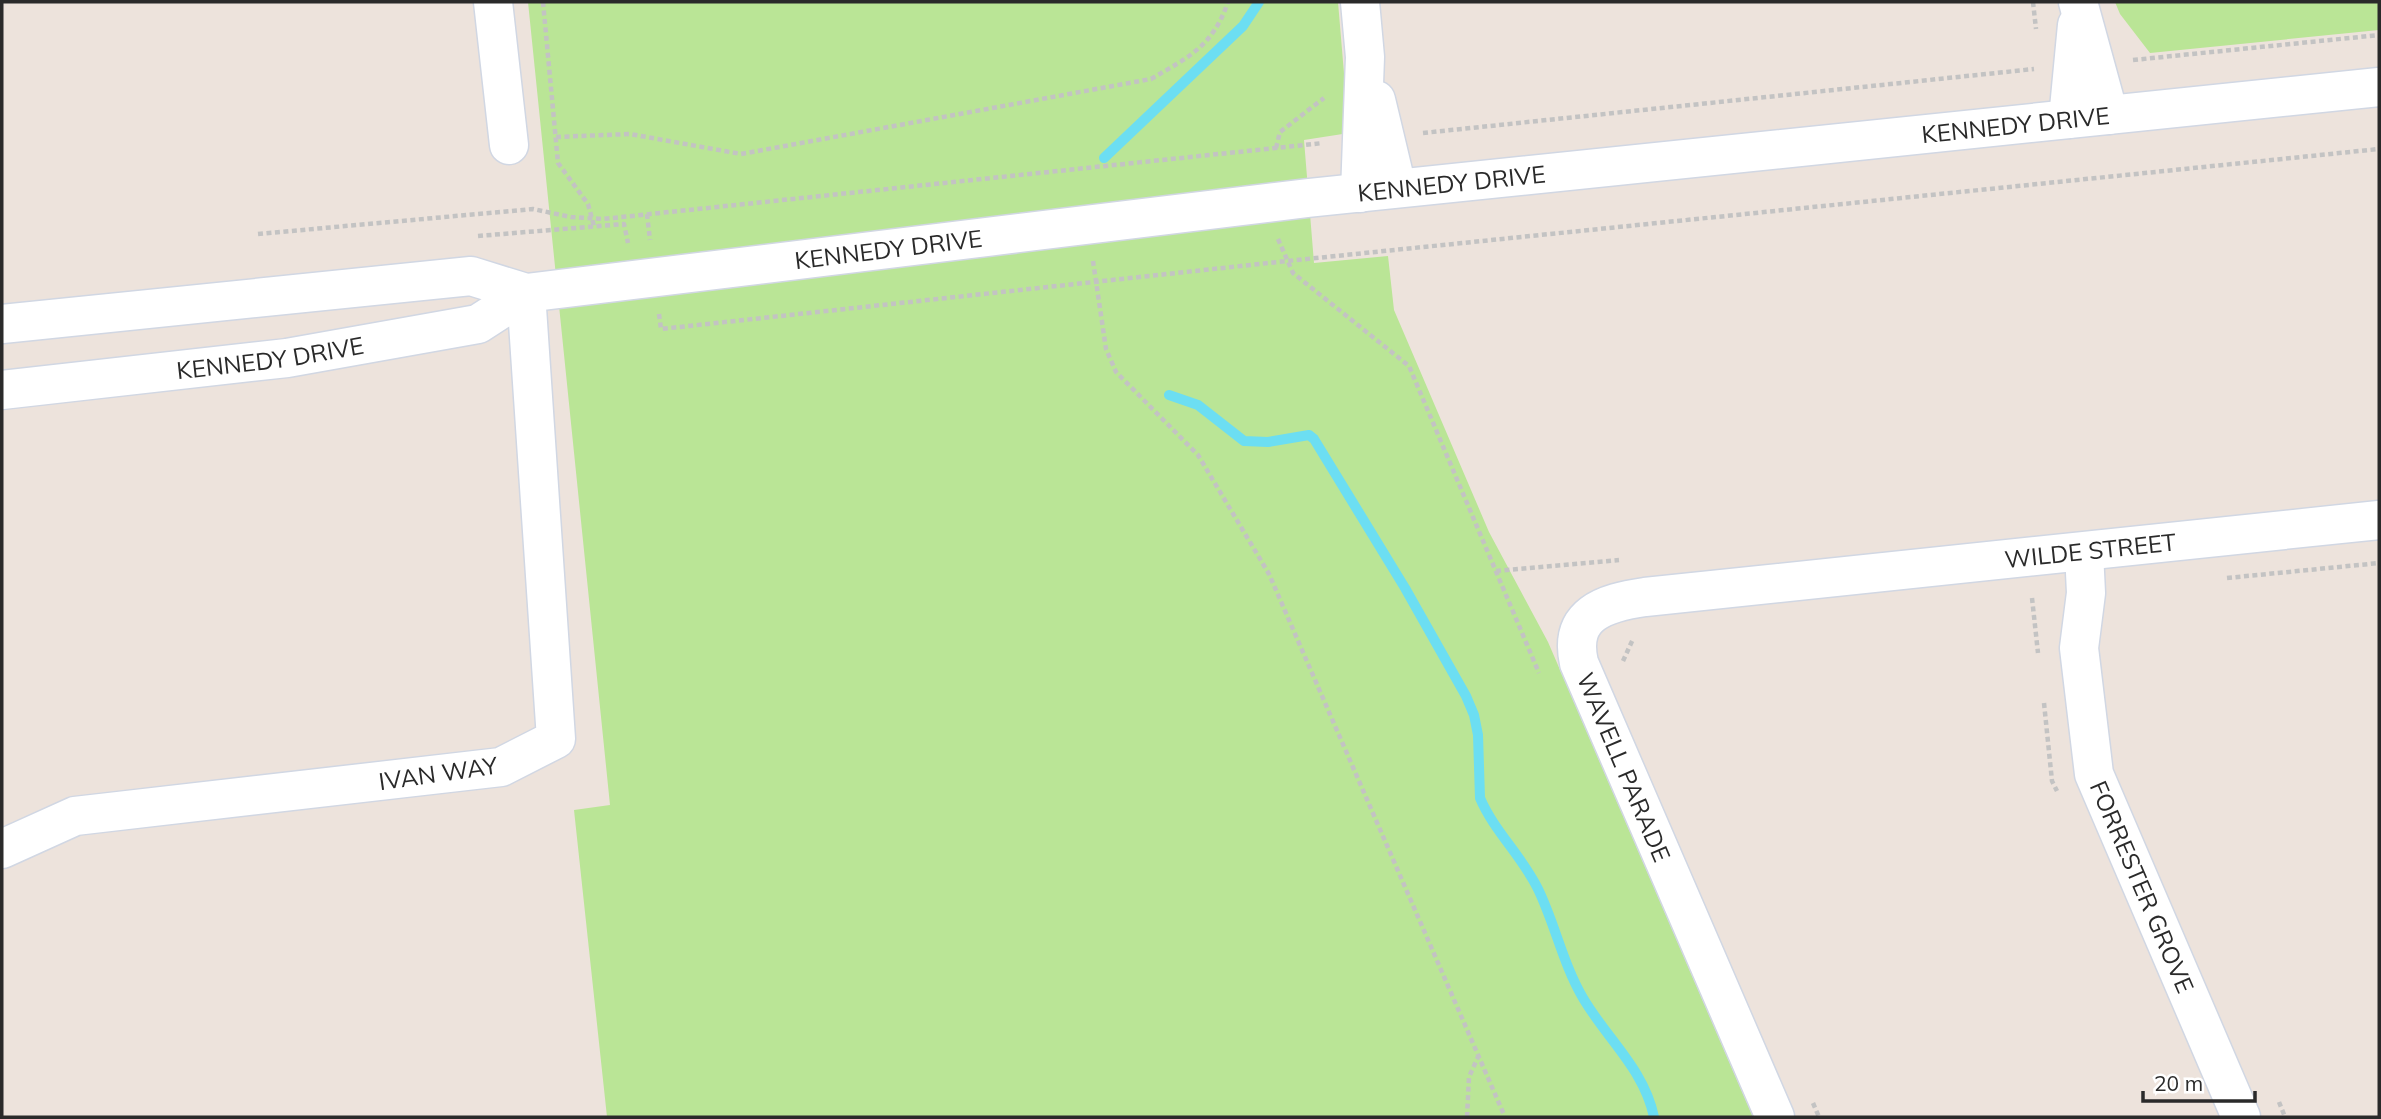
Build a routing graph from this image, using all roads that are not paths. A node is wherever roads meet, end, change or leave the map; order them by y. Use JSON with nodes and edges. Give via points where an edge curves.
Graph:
{"nodes":[{"id":1,"x":493,"y":2,"type":"edge"},
{"id":2,"x":1360,"y":2,"type":"edge"},
{"id":3,"x":2078,"y":7,"type":"edge"},
{"id":4,"x":2084,"y":64,"type":"junction"},
{"id":5,"x":2379,"y":87,"type":"edge"},
{"id":6,"x":2109,"y":115,"type":"junction"},
{"id":7,"x":2068,"y":119,"type":"junction"},
{"id":8,"x":1374,"y":138,"type":"junction"},
{"id":9,"x":509,"y":145,"type":"dead end"},
{"id":10,"x":1397,"y":188,"type":"junction"},
{"id":11,"x":1360,"y":193,"type":"junction"},
{"id":12,"x":526,"y":293,"type":"junction"},
{"id":13,"x":2,"y":324,"type":"edge"},
{"id":14,"x":2,"y":390,"type":"edge"},
{"id":15,"x":2379,"y":520,"type":"edge"},
{"id":16,"x":2070,"y":553,"type":"junction"},
{"id":17,"x":1802,"y":581,"type":"joint"},
{"id":18,"x":2079,"y":648,"type":"junction"},
{"id":19,"x":2,"y":849,"type":"edge"},
{"id":20,"x":1775,"y":1117,"type":"edge"},
{"id":21,"x":2241,"y":1117,"type":"edge"}],
"edges":[{"from":1,"to":9,"type":"street"},
{"from":2,"to":8,"type":"street"},
{"from":3,"to":4,"type":"street"},
{"from":4,"to":6,"type":"street"},
{"from":4,"to":7,"type":"street"},
{"from":5,"to":6,"type":"street","name":"KENNEDY DRIVE"},
{"from":6,"to":7,"type":"street","name":"KENNEDY DRIVE"},
{"from":7,"to":10,"type":"street","name":"KENNEDY DRIVE"},
{"from":8,"to":10,"type":"street"},
{"from":8,"to":11,"type":"street"},
{"from":10,"to":11,"type":"street","name":"KENNEDY DRIVE"},
{"from":11,"to":12,"type":"street","name":"KENNEDY DRIVE"},
{"from":12,"to":13,"type":"street","name":"KENNEDY DRIVE","via":[[471,276]]},
{"from":12,"to":14,"type":"street","name":"KENNEDY DRIVE","via":[[478,324],[288,358]]},
{"from":12,"to":19,"type":"street","name":"IVAN WAY","via":[[556,739],[501,766],[75,816]]},
{"from":15,"to":16,"type":"street","name":"WILDE STREET"},
{"from":16,"to":17,"type":"street","name":"WILDE STREET"},
{"from":16,"to":18,"type":"street","name":"FORRESTER GROVE","via":[[2062,596]]},
{"from":16,"to":18,"type":"street","name":"FORRESTER GROVE","via":[[2086,593]]},
{"from":17,"to":20,"type":"street","name":"WAVELL PARADE","via":[[1629,600],[1605,607],[1589,616],[1577,636],[1576,650]]},
{"from":18,"to":21,"type":"street","name":"FORRESTER GROVE","via":[[2094,774]]}]}
